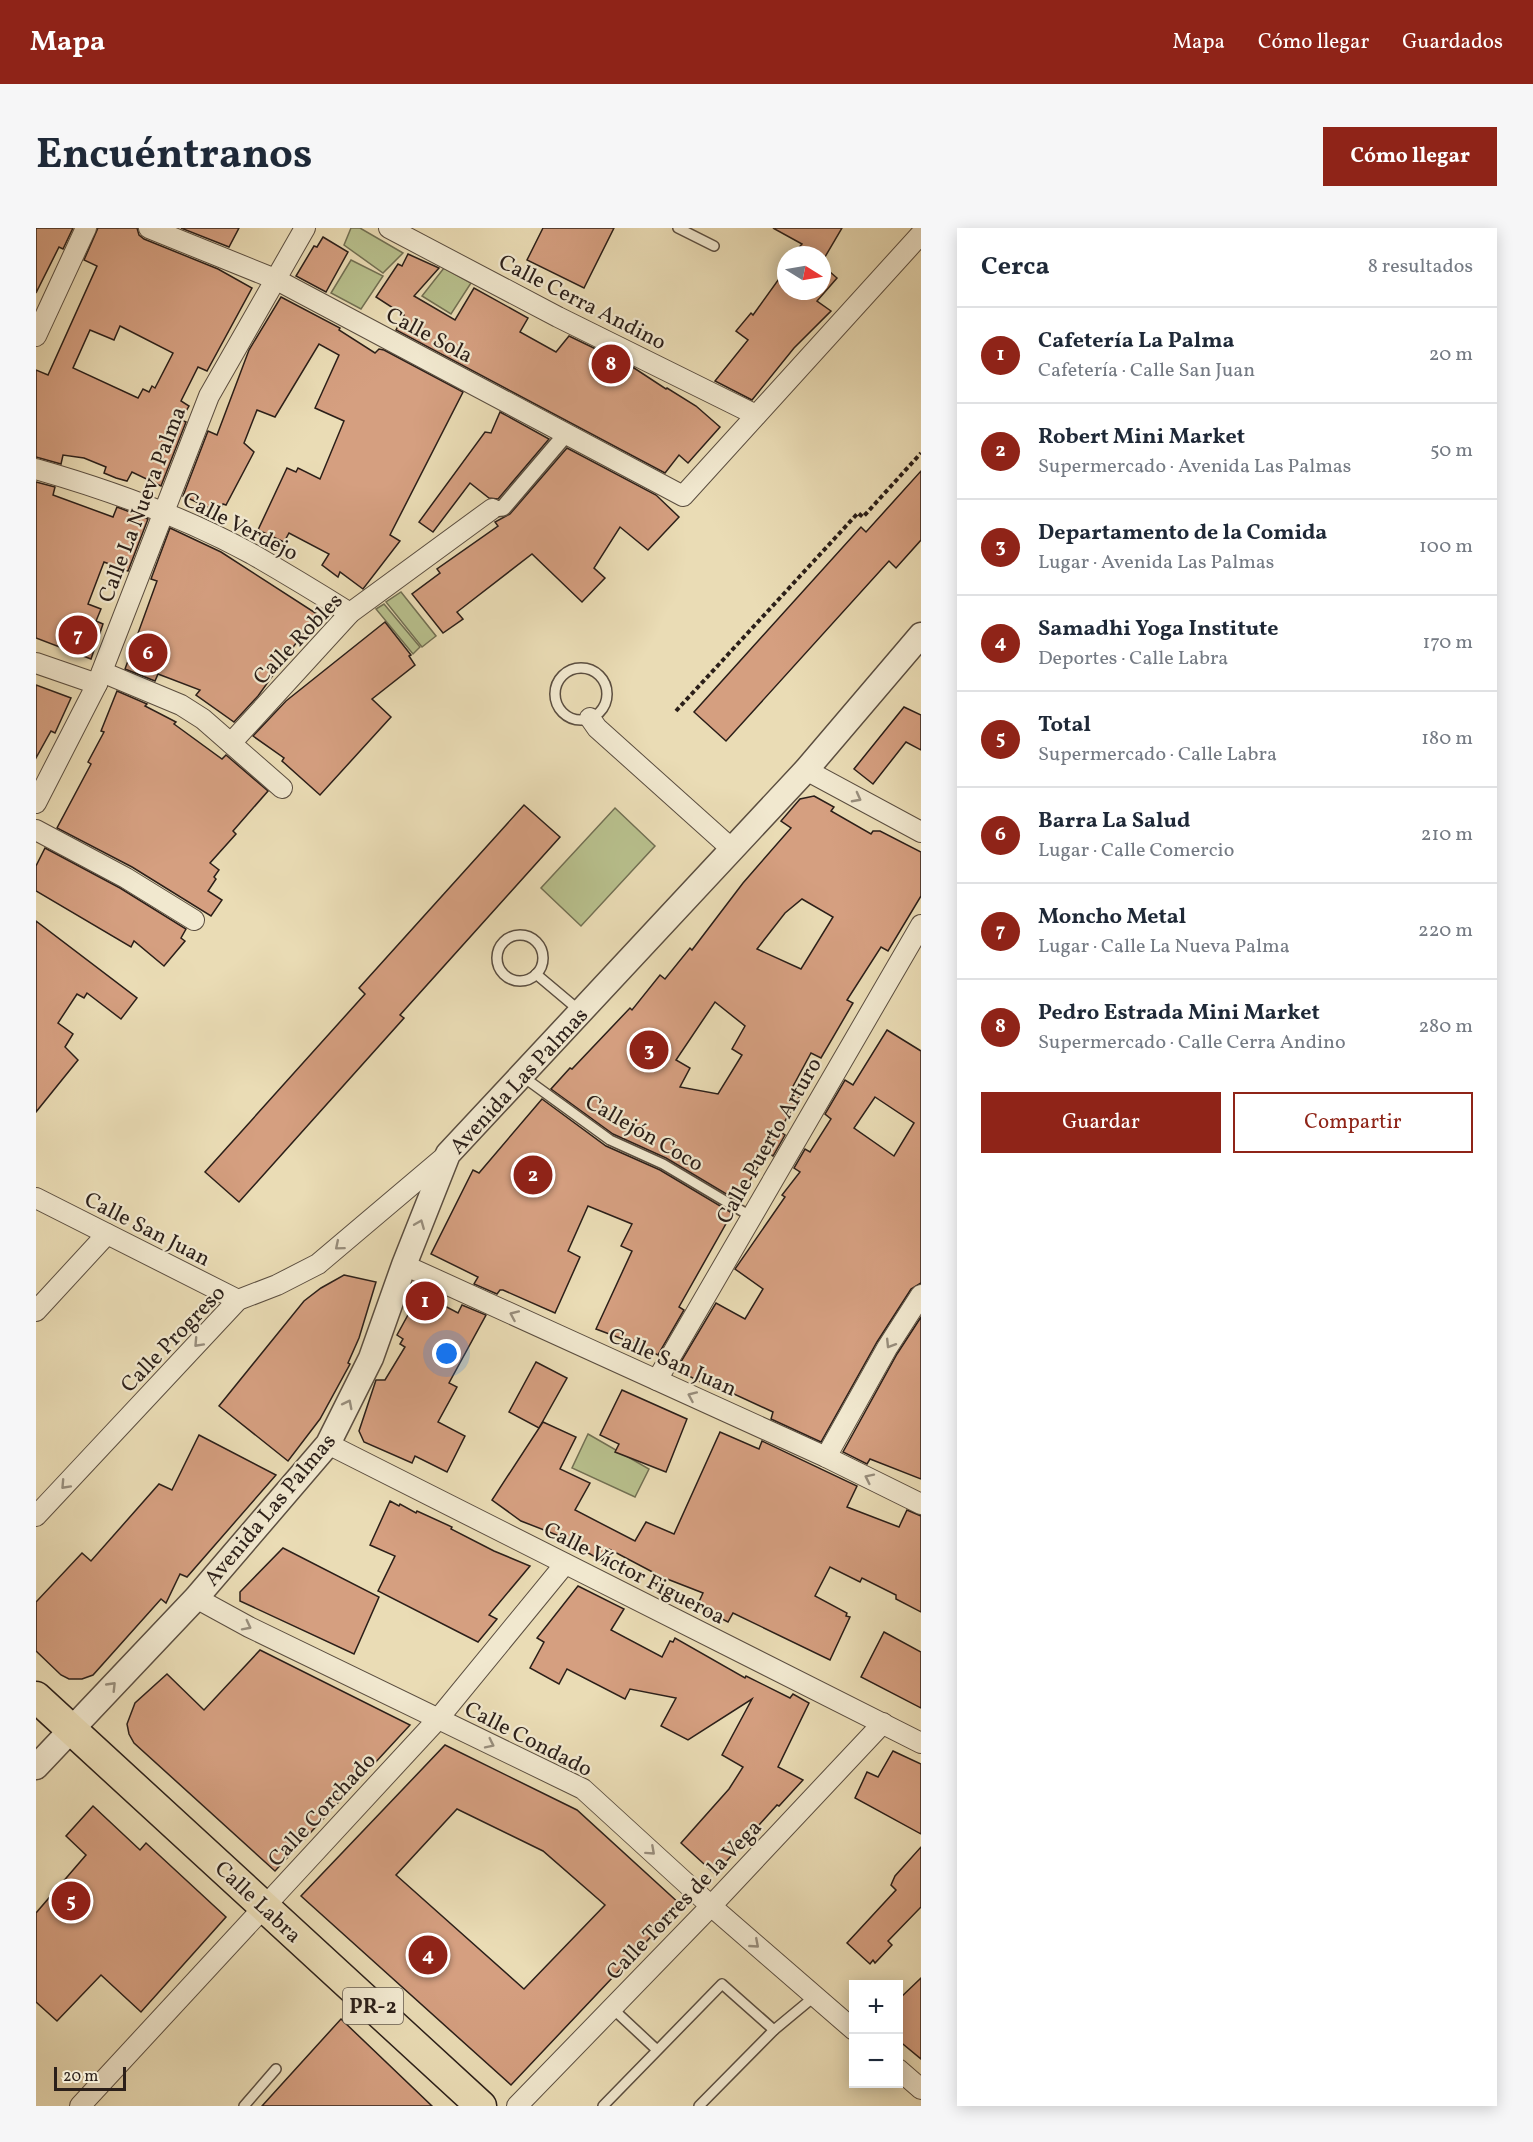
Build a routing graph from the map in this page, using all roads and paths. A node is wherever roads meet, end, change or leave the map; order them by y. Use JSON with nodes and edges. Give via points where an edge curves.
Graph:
{"nodes":[{"id":1,"x":86,"y":228,"type":"edge"},
{"id":2,"x":149,"y":228,"type":"edge"},
{"id":3,"x":305,"y":228,"type":"edge"},
{"id":4,"x":389,"y":228,"type":"edge"},
{"id":5,"x":678,"y":228,"type":"edge"},
{"id":6,"x":921,"y":234,"type":"edge"},
{"id":7,"x":714,"y":246,"type":"dead end"},
{"id":8,"x":275,"y":279,"type":"junction"},
{"id":9,"x":38,"y":324,"type":"edge"},
{"id":10,"x":756,"y":415,"type":"junction"},
{"id":11,"x":566,"y":434,"type":"junction"},
{"id":12,"x":921,"y":453,"type":"edge"},
{"id":13,"x":36,"y":469,"type":"edge"},
{"id":14,"x":492,"y":509,"type":"joint"},
{"id":15,"x":163,"y":512,"type":"junction"},
{"id":16,"x":350,"y":613,"type":"junction"},
{"id":17,"x":921,"y":635,"type":"edge"},
{"id":18,"x":36,"y":663,"type":"edge"},
{"id":19,"x":99,"y":678,"type":"junction"},
{"id":20,"x":676,"y":711,"type":"dead end"},
{"id":21,"x":590,"y":718,"type":"junction"},
{"id":22,"x":231,"y":743,"type":"junction"},
{"id":23,"x":806,"y":770,"type":"junction"},
{"id":24,"x":282,"y":788,"type":"dead end"},
{"id":25,"x":36,"y":803,"type":"edge"},
{"id":26,"x":36,"y":830,"type":"edge"},
{"id":27,"x":921,"y":832,"type":"edge"},
{"id":28,"x":733,"y":850,"type":"junction"},
{"id":29,"x":194,"y":920,"type":"dead end"},
{"id":30,"x":921,"y":925,"type":"edge"},
{"id":31,"x":536,"y":974,"type":"junction"},
{"id":32,"x":581,"y":1011,"type":"junction"},
{"id":33,"x":521,"y":1075,"type":"junction"},
{"id":34,"x":448,"y":1154,"type":"junction"},
{"id":35,"x":36,"y":1198,"type":"edge"},
{"id":36,"x":752,"y":1217,"type":"junction"},
{"id":37,"x":107,"y":1234,"type":"junction"},
{"id":38,"x":404,"y":1265,"type":"junction"},
{"id":39,"x":921,"y":1295,"type":"edge"},
{"id":40,"x":238,"y":1300,"type":"junction"},
{"id":41,"x":36,"y":1311,"type":"edge"},
{"id":42,"x":657,"y":1380,"type":"junction"},
{"id":43,"x":328,"y":1444,"type":"junction"},
{"id":44,"x":826,"y":1457,"type":"junction"},
{"id":45,"x":921,"y":1504,"type":"edge"},
{"id":46,"x":36,"y":1516,"type":"edge"},
{"id":47,"x":565,"y":1563,"type":"junction"},
{"id":48,"x":196,"y":1598,"type":"junction"},
{"id":49,"x":36,"y":1697,"type":"edge"},
{"id":50,"x":438,"y":1719,"type":"junction"},
{"id":51,"x":883,"y":1723,"type":"junction"},
{"id":52,"x":71,"y":1729,"type":"junction"},
{"id":53,"x":921,"y":1743,"type":"edge"},
{"id":54,"x":36,"y":1767,"type":"edge"},
{"id":55,"x":264,"y":1906,"type":"junction"},
{"id":56,"x":711,"y":1906,"type":"junction"},
{"id":57,"x":815,"y":1996,"type":"junction"},
{"id":58,"x":612,"y":2008,"type":"junction"},
{"id":59,"x":849,"y":2026,"type":"edge"},
{"id":60,"x":774,"y":2031,"type":"junction"},
{"id":61,"x":657,"y":2050,"type":"junction"},
{"id":62,"x":276,"y":2069,"type":"dead end"},
{"id":63,"x":903,"y":2073,"type":"edge"},
{"id":64,"x":921,"y":2089,"type":"edge"},
{"id":65,"x":80,"y":2106,"type":"edge"},
{"id":66,"x":244,"y":2106,"type":"edge"},
{"id":67,"x":481,"y":2106,"type":"edge"},
{"id":68,"x":517,"y":2106,"type":"edge"},
{"id":69,"x":603,"y":2106,"type":"edge"},
{"id":70,"x":699,"y":2106,"type":"edge"}],
"edges":[{"from":1,"to":9,"type":"street"},
{"from":2,"to":8,"type":"street","name":"Calle Sola"},
{"from":3,"to":8,"type":"street","name":"Calle La Nueva Palma"},
{"from":4,"to":10,"type":"street","name":"Calle Cerra Andino"},
{"from":5,"to":7,"type":"lane"},
{"from":6,"to":10,"type":"street"},
{"from":8,"to":11,"type":"street","name":"Calle Sola"},
{"from":8,"to":15,"type":"street","name":"Calle La Nueva Palma","via":[[209,396]]},
{"from":10,"to":11,"type":"street","name":"Calle Sola","via":[[683,496]]},
{"from":11,"to":14,"type":"street","via":[[503,508]]},
{"from":12,"to":20,"type":"path","via":[[863,517],[858,513]]},
{"from":13,"to":15,"type":"street","name":"Calle Verdejo"},
{"from":14,"to":16,"type":"street","name":"Calle Robles"},
{"from":15,"to":16,"type":"street","name":"Calle Verdejo","via":[[251,554]]},
{"from":15,"to":19,"type":"street","name":"Calle La Nueva Palma"},
{"from":16,"to":22,"type":"street","name":"Calle Robles"},
{"from":17,"to":23,"type":"street","name":"Avenida Las Palmas"},
{"from":18,"to":19,"type":"street"},
{"from":19,"to":22,"type":"street","via":[[181,705]]},
{"from":19,"to":25,"type":"street","name":"Calle La Nueva Palma"},
{"from":21,"to":21,"type":"lane","via":[[605,702],[604,682],[589,669],[569,671],[556,686],[557,706],[573,719]]},
{"from":21,"to":28,"type":"street"},
{"from":22,"to":24,"type":"street"},
{"from":23,"to":27,"type":"street","one_way":true},
{"from":23,"to":28,"type":"street","name":"Avenida Las Palmas"},
{"from":26,"to":29,"type":"street"},
{"from":28,"to":32,"type":"street","name":"Avenida Las Palmas"},
{"from":30,"to":36,"type":"street","name":"Calle Puerto Arturo"},
{"from":31,"to":31,"type":"lane","via":[[543,958],[536,941],[520,934],[503,941],[496,958],[503,974],[519,981]]},
{"from":31,"to":32,"type":"lane"},
{"from":32,"to":33,"type":"street","name":"Avenida Las Palmas"},
{"from":33,"to":34,"type":"street","name":"Avenida Las Palmas"},
{"from":33,"to":36,"type":"lane","name":"Callejón Coco","via":[[610,1140],[663,1164]]},
{"from":38,"to":34,"type":"street","name":"Avenida Las Palmas","one_way":true},
{"from":34,"to":40,"type":"street","name":"Calle Progreso","one_way":true,"via":[[318,1264],[277,1286]]},
{"from":35,"to":37,"type":"street","name":"Calle San Juan"},
{"from":36,"to":42,"type":"street","name":"Calle Puerto Arturo"},
{"from":37,"to":40,"type":"street","name":"Calle San Juan"},
{"from":37,"to":41,"type":"street"},
{"from":42,"to":38,"type":"street","name":"Calle San Juan","one_way":true},
{"from":43,"to":38,"type":"street","name":"Avenida Las Palmas","one_way":true,"via":[[372,1358]]},
{"from":39,"to":44,"type":"street","one_way":true},
{"from":40,"to":46,"type":"street","name":"Calle Progreso","one_way":true},
{"from":44,"to":42,"type":"street","name":"Calle San Juan","one_way":true},
{"from":43,"to":47,"type":"street","name":"Calle Víctor Figueroa"},
{"from":43,"to":48,"type":"street","name":"Avenida Las Palmas"},
{"from":45,"to":44,"type":"street","name":"Calle San Juan","one_way":true},
{"from":47,"to":50,"type":"street","name":"Calle Corchado"},
{"from":47,"to":51,"type":"street","name":"Calle Víctor Figueroa"},
{"from":48,"to":50,"type":"street","name":"Calle Condado","one_way":true},
{"from":52,"to":48,"type":"street","name":"Avenida Las Palmas","one_way":true},
{"from":49,"to":52,"type":"main road","name":"Calle Labra","number":"PR-2"},
{"from":50,"to":55,"type":"street","name":"Calle Corchado"},
{"from":50,"to":56,"type":"street","name":"Calle Condado","one_way":true,"via":[[584,1789]]},
{"from":51,"to":53,"type":"street","name":"Calle Víctor Figueroa"},
{"from":51,"to":56,"type":"street","name":"Calle Torres de la Vega"},
{"from":52,"to":54,"type":"street","name":"Avenida Las Palmas"},
{"from":52,"to":55,"type":"main road","name":"Calle Labra","number":"PR-2"},
{"from":55,"to":65,"type":"street","name":"Calle Corchado"},
{"from":55,"to":67,"type":"main road","name":"Calle Labra","number":"PR-2"},
{"from":56,"to":57,"type":"street","name":"Calle Condado","one_way":true},
{"from":56,"to":58,"type":"street","name":"Calle Torres de la Vega"},
{"from":57,"to":59,"type":"street","name":"Calle Condado"},
{"from":57,"to":60,"type":"lane"},
{"from":58,"to":61,"type":"lane"},
{"from":58,"to":68,"type":"street","name":"Calle Torres de la Vega"},
{"from":60,"to":61,"type":"lane","via":[[722,1984]]},
{"from":60,"to":70,"type":"lane"},
{"from":61,"to":69,"type":"lane"},
{"from":62,"to":66,"type":"lane"},
{"from":63,"to":64,"type":"street"}]}
